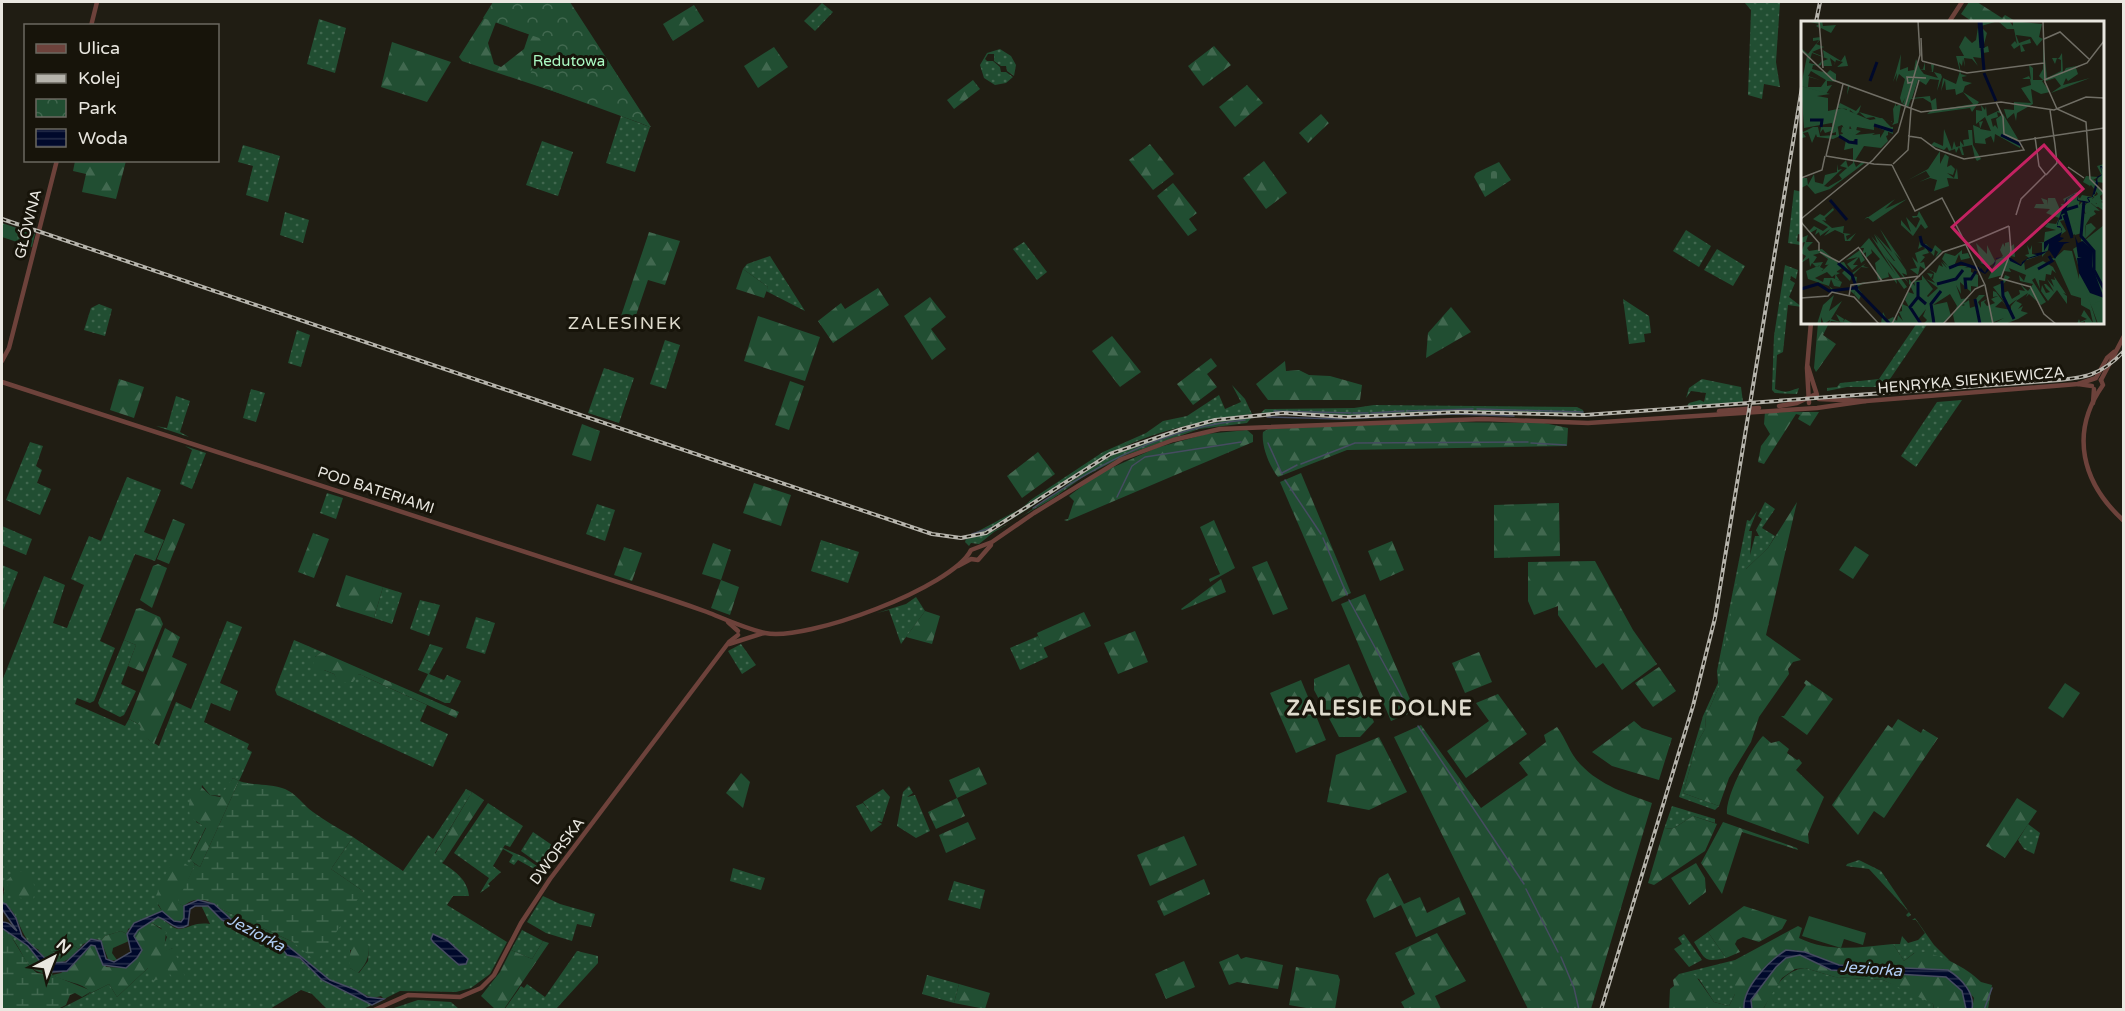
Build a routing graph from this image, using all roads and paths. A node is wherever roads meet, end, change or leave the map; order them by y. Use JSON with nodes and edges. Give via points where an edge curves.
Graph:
{"nodes":[{"id":1,"x":97,"y":2,"type":"edge"},
{"id":2,"x":1962,"y":2,"type":"edge"},
{"id":3,"x":1950,"y":21,"type":"edge"},
{"id":4,"x":92,"y":24,"type":"edge"},
{"id":5,"x":56,"y":162,"type":"edge"},
{"id":6,"x":1811,"y":324,"type":"edge"},
{"id":7,"x":2124,"y":336,"type":"edge"},
{"id":8,"x":2,"y":361,"type":"edge"},
{"id":9,"x":1808,"y":364,"type":"junction"},
{"id":10,"x":2,"y":382,"type":"edge"},
{"id":11,"x":2096,"y":384,"type":"junction"},
{"id":12,"x":1817,"y":397,"type":"junction"},
{"id":13,"x":1809,"y":400,"type":"junction"},
{"id":14,"x":1866,"y":401,"type":"junction"},
{"id":15,"x":1820,"y":405,"type":"junction"},
{"id":16,"x":1800,"y":407,"type":"junction"},
{"id":17,"x":1769,"y":408,"type":"junction"},
{"id":18,"x":2124,"y":521,"type":"edge"},
{"id":19,"x":980,"y":551,"type":"junction"},
{"id":20,"x":970,"y":557,"type":"junction"},
{"id":21,"x":750,"y":630,"type":"junction"},
{"id":22,"x":740,"y":633,"type":"junction"},
{"id":23,"x":764,"y":633,"type":"junction"},
{"id":24,"x":751,"y":636,"type":"junction"},
{"id":25,"x":374,"y":1010,"type":"edge"}],
"edges":[{"from":1,"to":4,"type":"street"},
{"from":2,"to":3,"type":"street"},
{"from":5,"to":8,"type":"street","name":"GŁÓWNA","via":[[9,348]]},
{"from":6,"to":9,"type":"street"},
{"from":7,"to":11,"type":"street","via":[[2107,358]]},
{"from":9,"to":12,"type":"street"},
{"from":9,"to":13,"type":"street"},
{"from":10,"to":22,"type":"street","name":"POD BATERIAMI","via":[[644,591],[728,621]]},
{"from":11,"to":14,"type":"street","name":"HENRYKA SIENKIEWICZA"},
{"from":11,"to":18,"type":"street","via":[[2085,431],[2086,463],[2103,501]]},
{"from":12,"to":13,"type":"street"},
{"from":12,"to":14,"type":"street","name":"HENRYKA SIENKIEWICZA"},
{"from":12,"to":15,"type":"street"},
{"from":13,"to":15,"type":"street"},
{"from":13,"to":16,"type":"street","name":"HENRYKA SIENKIEWICZA"},
{"from":13,"to":17,"type":"street","name":"HENRYKA SIENKIEWICZA"},
{"from":14,"to":15,"type":"street","name":"HENRYKA SIENKIEWICZA"},
{"from":15,"to":16,"type":"street","name":"HENRYKA SIENKIEWICZA"},
{"from":16,"to":17,"type":"street","name":"HENRYKA SIENKIEWICZA"},
{"from":17,"to":19,"type":"street","name":"HENRYKA SIENKIEWICZA","via":[[1592,422],[1402,420],[1200,433],[1122,459]]},
{"from":19,"to":20,"type":"street","via":[[973,549]]},
{"from":19,"to":20,"type":"street","via":[[978,560]]},
{"from":20,"to":23,"type":"street","via":[[908,596],[871,611],[799,632]]},
{"from":21,"to":22,"type":"street"},
{"from":21,"to":23,"type":"street"},
{"from":21,"to":24,"type":"street"},
{"from":22,"to":24,"type":"street","via":[[746,640]]},
{"from":22,"to":25,"type":"street","name":"DWORSKA","via":[[550,879],[490,980],[466,996],[413,994]]},
{"from":23,"to":24,"type":"street"}]}
